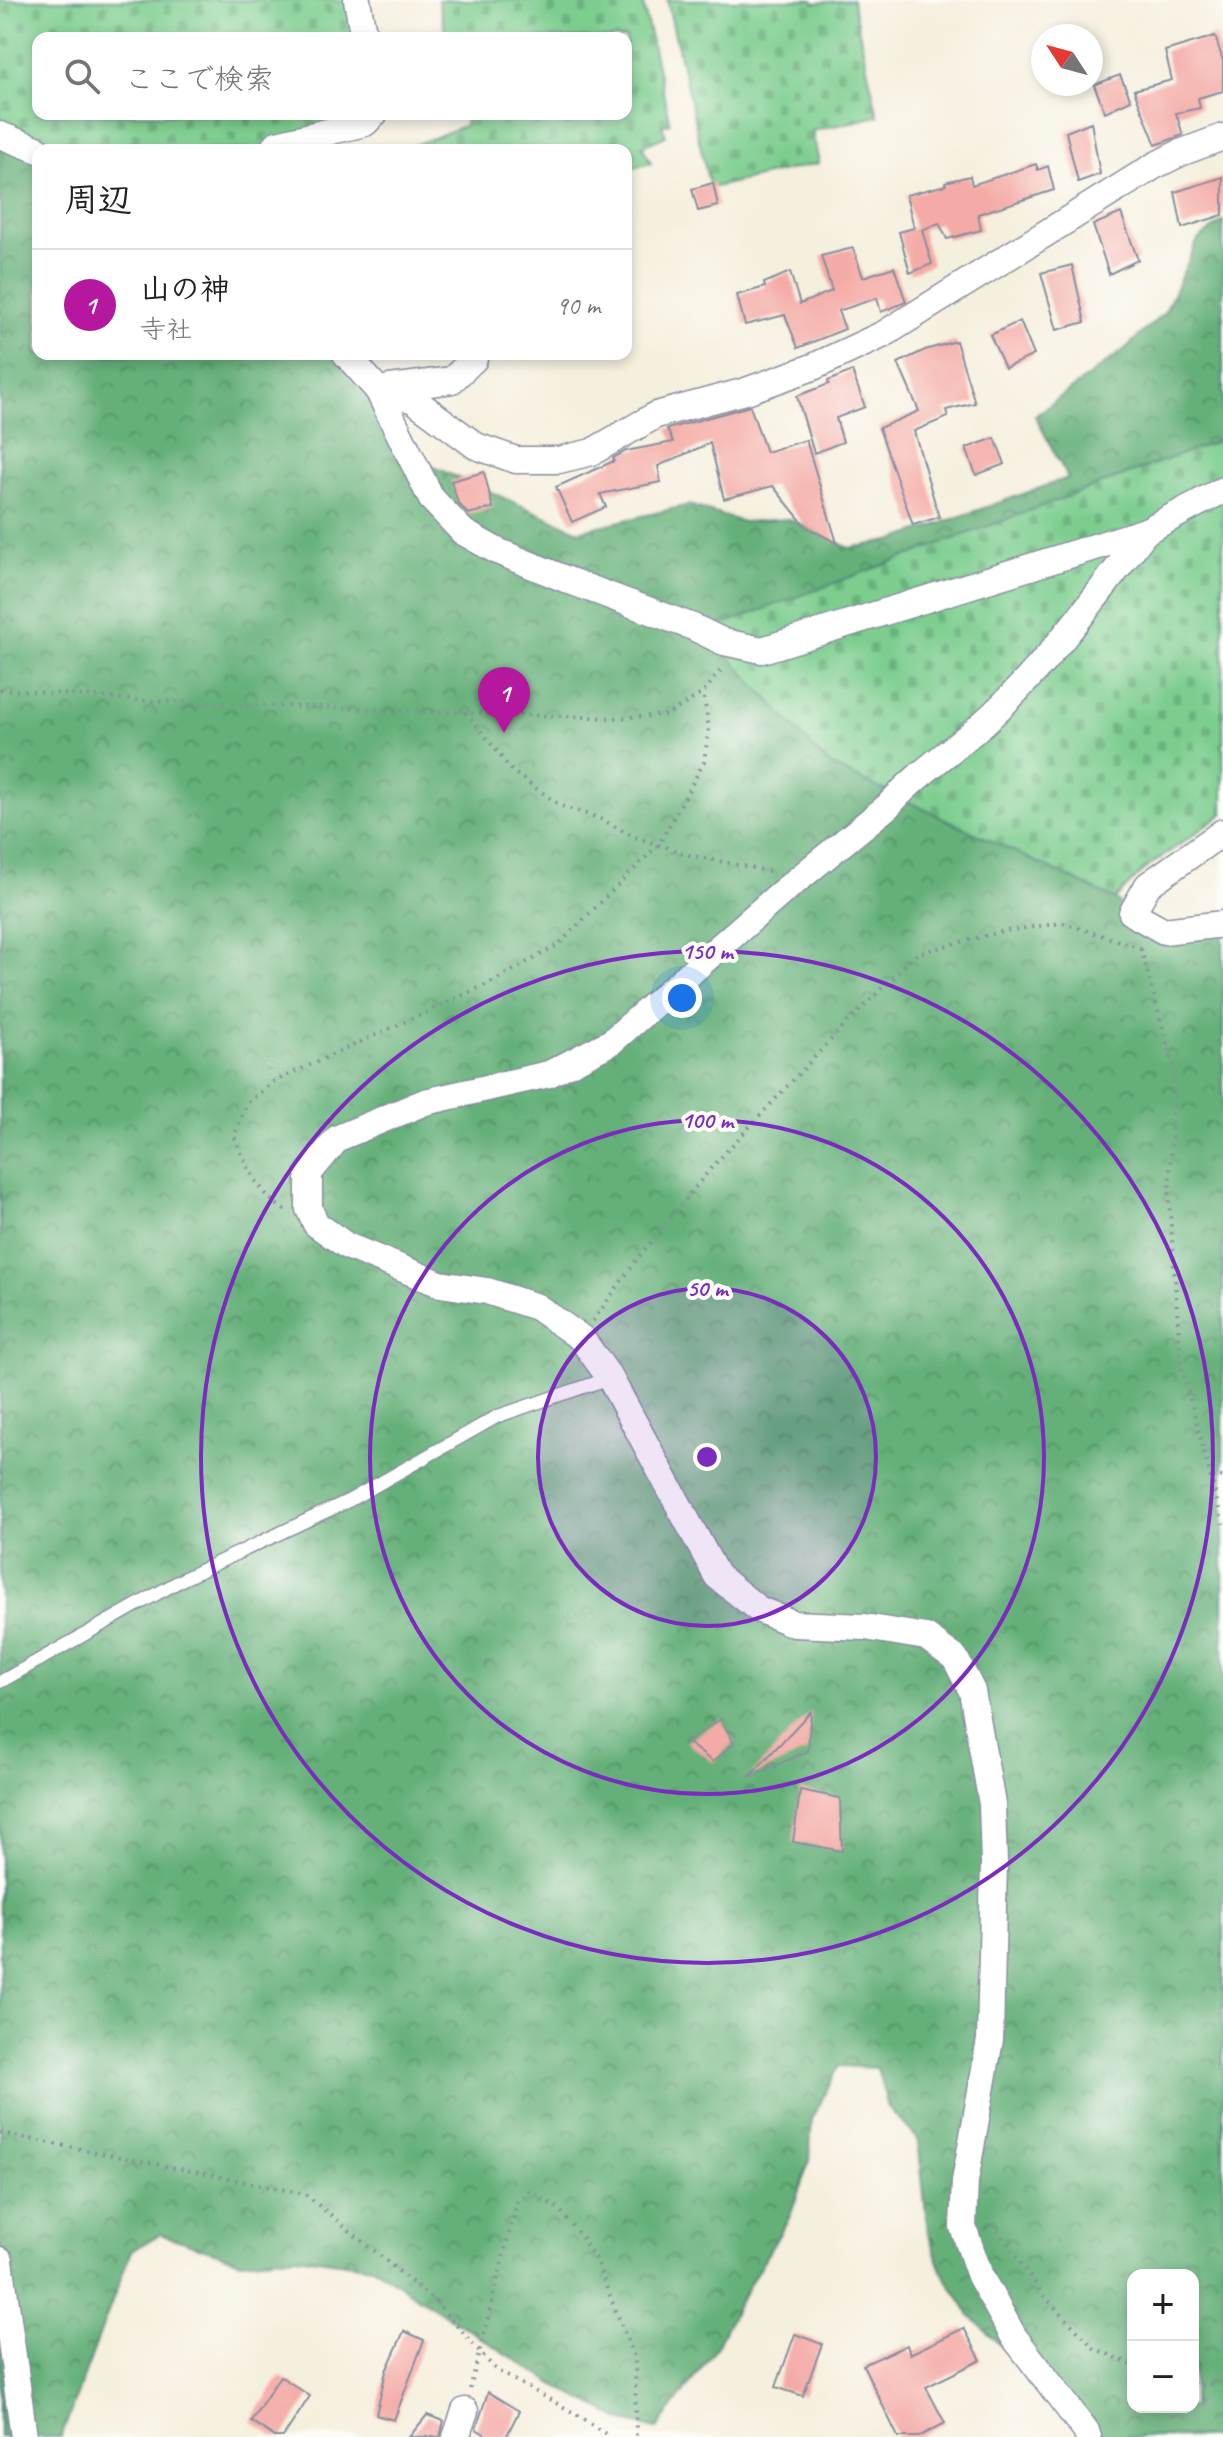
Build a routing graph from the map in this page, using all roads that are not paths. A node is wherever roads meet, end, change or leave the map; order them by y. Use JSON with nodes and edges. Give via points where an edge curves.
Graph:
{"nodes":[{"id":1,"x":357,"y":0,"type":"edge"},
{"id":2,"x":363,"y":32,"type":"edge"},
{"id":3,"x":368,"y":120,"type":"edge"},
{"id":4,"x":0,"y":135,"type":"edge"},
{"id":5,"x":1223,"y":137,"type":"edge"},
{"id":6,"x":277,"y":144,"type":"edge"},
{"id":7,"x":32,"y":147,"type":"edge"},
{"id":8,"x":351,"y":360,"type":"edge"},
{"id":9,"x":473,"y":360,"type":"edge"},
{"id":10,"x":378,"y":390,"type":"junction"},
{"id":11,"x":1223,"y":490,"type":"edge"},
{"id":12,"x":1146,"y":531,"type":"junction"},
{"id":13,"x":1223,"y":832,"type":"edge"},
{"id":14,"x":1223,"y":924,"type":"edge"},
{"id":15,"x":610,"y":1378,"type":"junction"},
{"id":16,"x":0,"y":1682,"type":"edge"},
{"id":17,"x":0,"y":2260,"type":"edge"},
{"id":18,"x":465,"y":2411,"type":"road end"},
{"id":19,"x":24,"y":2437,"type":"edge"},
{"id":20,"x":456,"y":2437,"type":"edge"},
{"id":21,"x":1088,"y":2437,"type":"edge"}],
"edges":[{"from":1,"to":2,"type":"street"},
{"from":3,"to":6,"type":"street"},
{"from":4,"to":7,"type":"street"},
{"from":5,"to":10,"type":"street","via":[[1154,166],[884,334],[746,391],[656,415],[592,452],[559,460],[516,460],[476,446],[414,400]]},
{"from":8,"to":10,"type":"street"},
{"from":9,"to":10,"type":"street","via":[[452,380]]},
{"from":10,"to":12,"type":"street","via":[[431,498],[463,532],[511,557],[724,642],[762,650]]},
{"from":11,"to":12,"type":"street"},
{"from":12,"to":15,"type":"street","via":[[1045,662],[988,719],[611,1042],[549,1074],[425,1102],[338,1138],[309,1173],[309,1209],[316,1224],[347,1246],[440,1284],[487,1291],[537,1307],[581,1338]]},
{"from":13,"to":14,"type":"street","via":[[1148,885],[1132,913],[1164,931]]},
{"from":15,"to":16,"type":"lane","via":[[498,1416],[350,1500],[185,1578]]},
{"from":15,"to":21,"type":"street","via":[[717,1576],[758,1609],[794,1624],[926,1637],[955,1658],[972,1691],[992,1804],[994,1863],[990,2040],[965,2181],[963,2227],[980,2276],[1014,2337]]},
{"from":17,"to":19,"type":"street"},
{"from":18,"to":20,"type":"street"}]}
